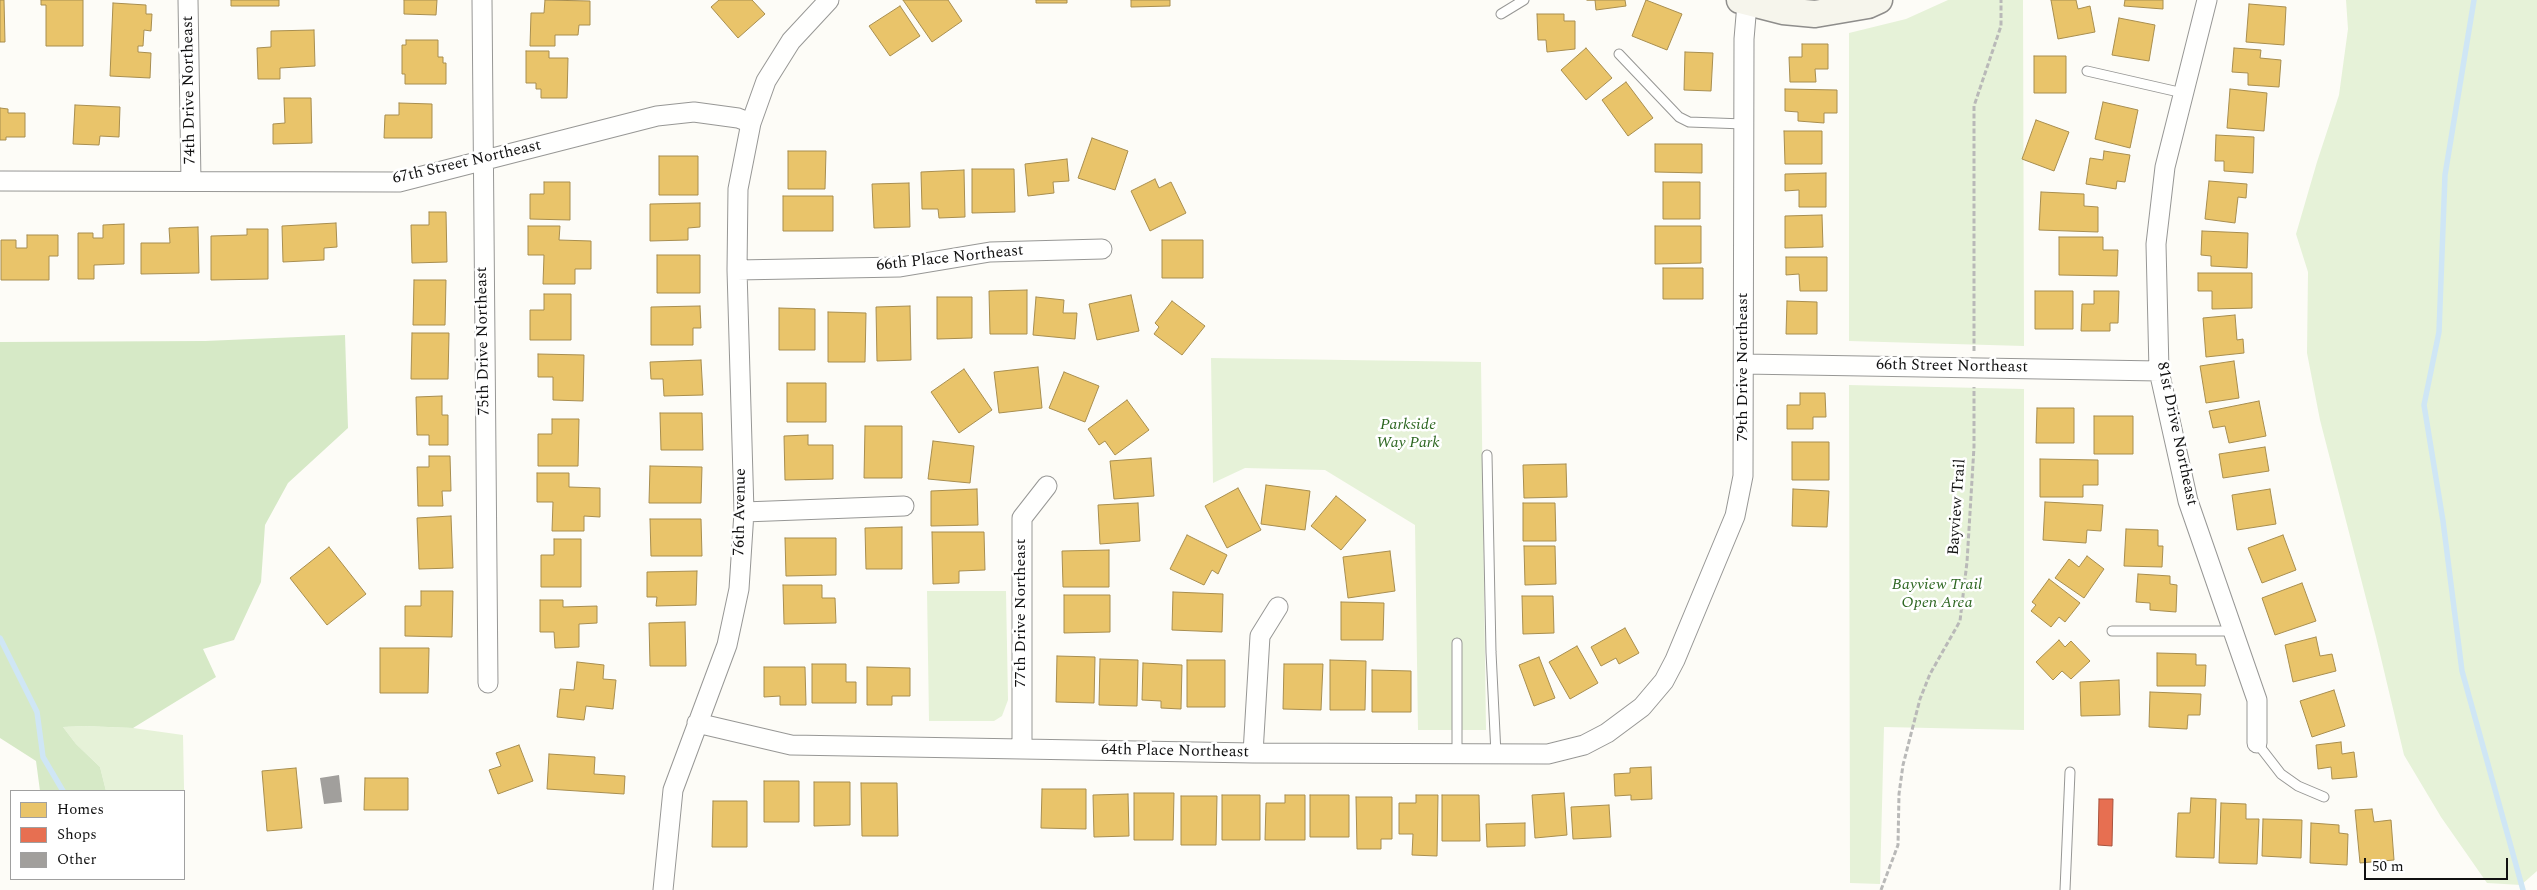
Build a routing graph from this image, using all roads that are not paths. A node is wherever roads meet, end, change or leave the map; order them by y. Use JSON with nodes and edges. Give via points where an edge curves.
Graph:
{"nodes":[{"id":1,"x":188,"y":0,"type":"edge"},
{"id":2,"x":482,"y":0,"type":"edge"},
{"id":3,"x":828,"y":0,"type":"edge"},
{"id":4,"x":1524,"y":0,"type":"edge"},
{"id":5,"x":1879,"y":0,"type":"edge"},
{"id":6,"x":2207,"y":0,"type":"edge"},
{"id":7,"x":1744,"y":2,"type":"edge"},
{"id":8,"x":1501,"y":14,"type":"dead end"},
{"id":9,"x":1619,"y":54,"type":"dead end"},
{"id":10,"x":2087,"y":71,"type":"dead end"},
{"id":11,"x":2183,"y":93,"type":"junction"},
{"id":12,"x":751,"y":123,"type":"junction"},
{"id":13,"x":1744,"y":124,"type":"junction"},
{"id":14,"x":482,"y":162,"type":"junction"},
{"id":15,"x":0,"y":181,"type":"edge"},
{"id":16,"x":191,"y":181,"type":"junction"},
{"id":17,"x":1102,"y":249,"type":"dead end"},
{"id":18,"x":737,"y":270,"type":"junction"},
{"id":19,"x":1744,"y":364,"type":"junction"},
{"id":20,"x":2160,"y":370,"type":"junction"},
{"id":21,"x":1487,"y":455,"type":"dead end"},
{"id":22,"x":1047,"y":486,"type":"dead end"},
{"id":23,"x":904,"y":506,"type":"dead end"},
{"id":24,"x":744,"y":512,"type":"junction"},
{"id":25,"x":1278,"y":607,"type":"dead end"},
{"id":26,"x":2112,"y":631,"type":"dead end"},
{"id":27,"x":2232,"y":631,"type":"junction"},
{"id":28,"x":1457,"y":643,"type":"dead end"},
{"id":29,"x":488,"y":683,"type":"dead end"},
{"id":30,"x":1642,"y":707,"type":"joint"},
{"id":31,"x":697,"y":724,"type":"junction"},
{"id":32,"x":2256,"y":743,"type":"joint"},
{"id":33,"x":1022,"y":749,"type":"junction"},
{"id":34,"x":1253,"y":753,"type":"junction"},
{"id":35,"x":1457,"y":754,"type":"junction"},
{"id":36,"x":1496,"y":754,"type":"junction"},
{"id":37,"x":2070,"y":772,"type":"dead end"},
{"id":38,"x":2324,"y":797,"type":"dead end"},
{"id":39,"x":663,"y":890,"type":"edge"},
{"id":40,"x":2065,"y":890,"type":"edge"}],
"edges":[{"from":1,"to":16,"type":"street","name":"74th Drive Northeast"},
{"from":2,"to":14,"type":"street","name":"75th Drive Northeast"},
{"from":3,"to":12,"type":"street","via":[[791,41],[766,81]]},
{"from":4,"to":8,"type":"lane"},
{"from":5,"to":7,"type":"street","via":[[1868,5],[1814,14]]},
{"from":6,"to":11,"type":"street","name":"81st Drive Northeast"},
{"from":7,"to":13,"type":"street","name":"79th Drive Northeast"},
{"from":9,"to":13,"type":"lane","via":[[1679,117],[1689,122]]},
{"from":10,"to":11,"type":"lane"},
{"from":11,"to":20,"type":"street","name":"81st Drive Northeast","via":[[2165,167],[2156,244]]},
{"from":12,"to":14,"type":"street","name":"67th Street Northeast","via":[[694,112],[658,116]]},
{"from":12,"to":18,"type":"street","name":"76th Avenue","via":[[738,189]]},
{"from":13,"to":19,"type":"street","name":"79th Drive Northeast"},
{"from":14,"to":16,"type":"street","name":"67th Street Northeast","via":[[399,182]]},
{"from":14,"to":29,"type":"street","name":"75th Drive Northeast"},
{"from":15,"to":16,"type":"street","name":"67th Street Northeast"},
{"from":17,"to":18,"type":"street","name":"66th Place Northeast","via":[[990,252],[900,267]]},
{"from":18,"to":24,"type":"street","name":"76th Avenue"},
{"from":19,"to":20,"type":"street","name":"66th Street Northeast"},
{"from":19,"to":30,"type":"street","name":"79th Drive Northeast","via":[[1743,476],[1736,516],[1675,660],[1664,681]]},
{"from":20,"to":27,"type":"street","name":"81st Drive Northeast","via":[[2188,501]]},
{"from":21,"to":36,"type":"lane"},
{"from":22,"to":33,"type":"street","name":"77th Drive Northeast","via":[[1022,518]]},
{"from":23,"to":24,"type":"street"},
{"from":24,"to":31,"type":"street","name":"76th Avenue","via":[[739,589],[727,645]]},
{"from":25,"to":34,"type":"street","via":[[1260,636]]},
{"from":26,"to":27,"type":"lane"},
{"from":27,"to":32,"type":"street","name":"81st Drive Northeast","via":[[2256,700]]},
{"from":28,"to":35,"type":"lane"},
{"from":30,"to":36,"type":"street","name":"64th Place Northeast","via":[[1607,733],[1584,745],[1548,754]]},
{"from":31,"to":33,"type":"street","name":"64th Place Northeast","via":[[791,746]]},
{"from":31,"to":39,"type":"street","name":"76th Avenue","via":[[673,790]]},
{"from":32,"to":38,"type":"lane","via":[[2281,774],[2298,786]]},
{"from":33,"to":34,"type":"street","name":"64th Place Northeast"},
{"from":34,"to":35,"type":"street","name":"64th Place Northeast"},
{"from":35,"to":36,"type":"street","name":"64th Place Northeast"},
{"from":37,"to":40,"type":"lane"}]}
